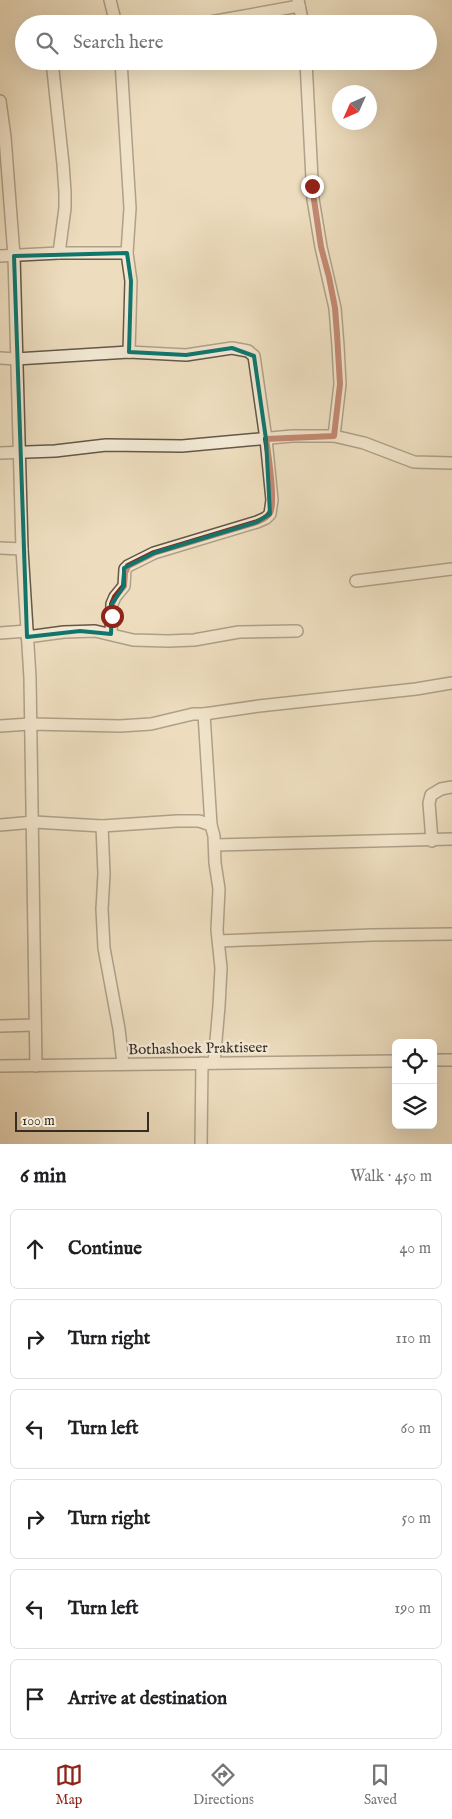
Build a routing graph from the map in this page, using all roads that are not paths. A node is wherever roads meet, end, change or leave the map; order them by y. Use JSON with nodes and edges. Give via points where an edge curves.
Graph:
{"nodes":[{"id":1,"x":110,"y":0,"type":"edge"},
{"id":2,"x":299,"y":3,"type":"edge"},
{"id":3,"x":114,"y":15,"type":"edge"},
{"id":4,"x":242,"y":15,"type":"edge"},
{"id":5,"x":53,"y":70,"type":"edge"},
{"id":6,"x":122,"y":70,"type":"edge"},
{"id":7,"x":306,"y":70,"type":"edge"},
{"id":8,"x":0,"y":101,"type":"edge"},
{"id":9,"x":60,"y":253,"type":"junction"},
{"id":10,"x":128,"y":253,"type":"junction"},
{"id":11,"x":0,"y":256,"type":"edge"},
{"id":12,"x":14,"y":256,"type":"junction"},
{"id":13,"x":129,"y":352,"type":"junction"},
{"id":14,"x":0,"y":358,"type":"edge"},
{"id":15,"x":16,"y":359,"type":"junction"},
{"id":16,"x":334,"y":436,"type":"junction"},
{"id":17,"x":266,"y":439,"type":"junction"},
{"id":18,"x":0,"y":453,"type":"edge"},
{"id":19,"x":20,"y":453,"type":"junction"},
{"id":20,"x":452,"y":463,"type":"edge"},
{"id":21,"x":0,"y":548,"type":"edge"},
{"id":22,"x":22,"y":549,"type":"junction"},
{"id":23,"x":452,"y":569,"type":"edge"},
{"id":24,"x":356,"y":581,"type":"dead end"},
{"id":25,"x":297,"y":630,"type":"dead end"},
{"id":26,"x":0,"y":633,"type":"edge"},
{"id":27,"x":27,"y":634,"type":"junction"},
{"id":28,"x":111,"y":634,"type":"junction"},
{"id":29,"x":452,"y":683,"type":"edge"},
{"id":30,"x":204,"y":714,"type":"junction"},
{"id":31,"x":30,"y":724,"type":"junction"},
{"id":32,"x":0,"y":726,"type":"edge"},
{"id":33,"x":452,"y":787,"type":"edge"},
{"id":34,"x":34,"y":822,"type":"junction"},
{"id":35,"x":0,"y":825,"type":"edge"},
{"id":36,"x":211,"y":825,"type":"junction"},
{"id":37,"x":102,"y":826,"type":"junction"},
{"id":38,"x":452,"y":839,"type":"edge"},
{"id":39,"x":432,"y":840,"type":"junction"},
{"id":40,"x":215,"y":845,"type":"junction"},
{"id":41,"x":452,"y":934,"type":"edge"},
{"id":42,"x":219,"y":941,"type":"junction"},
{"id":43,"x":35,"y":1025,"type":"junction"},
{"id":44,"x":0,"y":1026,"type":"edge"},
{"id":45,"x":437,"y":1060,"type":"edge"},
{"id":46,"x":452,"y":1060,"type":"edge"},
{"id":47,"x":392,"y":1061,"type":"edge"},
{"id":48,"x":208,"y":1063,"type":"junction"},
{"id":49,"x":123,"y":1064,"type":"junction"},
{"id":50,"x":0,"y":1066,"type":"edge"},
{"id":51,"x":36,"y":1066,"type":"junction"},
{"id":52,"x":201,"y":1144,"type":"edge"}],
"edges":[{"from":1,"to":3,"type":"street"},
{"from":2,"to":4,"type":"street"},
{"from":5,"to":9,"type":"street","via":[[65,192]]},
{"from":6,"to":10,"type":"street","via":[[130,208]]},
{"from":7,"to":16,"type":"street","via":[[313,199],[335,308],[338,346],[340,390]]},
{"from":8,"to":12,"type":"street"},
{"from":9,"to":10,"type":"street"},
{"from":9,"to":12,"type":"street"},
{"from":10,"to":13,"type":"street","via":[[131,281]]},
{"from":11,"to":12,"type":"street"},
{"from":12,"to":15,"type":"street"},
{"from":13,"to":15,"type":"street"},
{"from":13,"to":17,"type":"street","via":[[186,355],[232,348],[248,351],[254,356]]},
{"from":14,"to":15,"type":"street"},
{"from":15,"to":19,"type":"street"},
{"from":16,"to":17,"type":"street"},
{"from":16,"to":20,"type":"street","via":[[364,443],[414,462]]},
{"from":17,"to":19,"type":"street","via":[[159,447],[106,445]]},
{"from":17,"to":28,"type":"street","via":[[272,500],[270,514],[257,522],[154,553],[128,566],[124,586],[112,604]]},
{"from":18,"to":19,"type":"street"},
{"from":19,"to":22,"type":"street"},
{"from":21,"to":22,"type":"street"},
{"from":22,"to":27,"type":"street"},
{"from":23,"to":24,"type":"street"},
{"from":25,"to":28,"type":"street","via":[[239,632],[168,641],[133,640]]},
{"from":26,"to":27,"type":"street"},
{"from":27,"to":28,"type":"street","via":[[80,631]]},
{"from":27,"to":31,"type":"street"},
{"from":29,"to":30,"type":"street"},
{"from":30,"to":31,"type":"street","via":[[152,724],[120,726]]},
{"from":30,"to":36,"type":"street"},
{"from":31,"to":32,"type":"street"},
{"from":31,"to":34,"type":"street"},
{"from":33,"to":39,"type":"street","via":[[431,795]]},
{"from":34,"to":35,"type":"street"},
{"from":34,"to":37,"type":"street"},
{"from":34,"to":43,"type":"street"},
{"from":36,"to":37,"type":"street","via":[[199,821],[176,821]]},
{"from":36,"to":40,"type":"street"},
{"from":37,"to":49,"type":"street","via":[[104,948]]},
{"from":38,"to":39,"type":"street"},
{"from":39,"to":40,"type":"street"},
{"from":40,"to":42,"type":"street"},
{"from":41,"to":42,"type":"street"},
{"from":42,"to":48,"type":"street","via":[[221,978]]},
{"from":43,"to":44,"type":"street"},
{"from":43,"to":51,"type":"street"},
{"from":45,"to":46,"type":"street"},
{"from":47,"to":48,"type":"street","name":"Bothashoek Praktiseer"},
{"from":48,"to":49,"type":"street","name":"Bothashoek Praktiseer"},
{"from":48,"to":52,"type":"street"},
{"from":49,"to":51,"type":"street","name":"Bothashoek Praktiseer"},
{"from":50,"to":51,"type":"street","name":"Bothashoek Praktiseer"}]}
